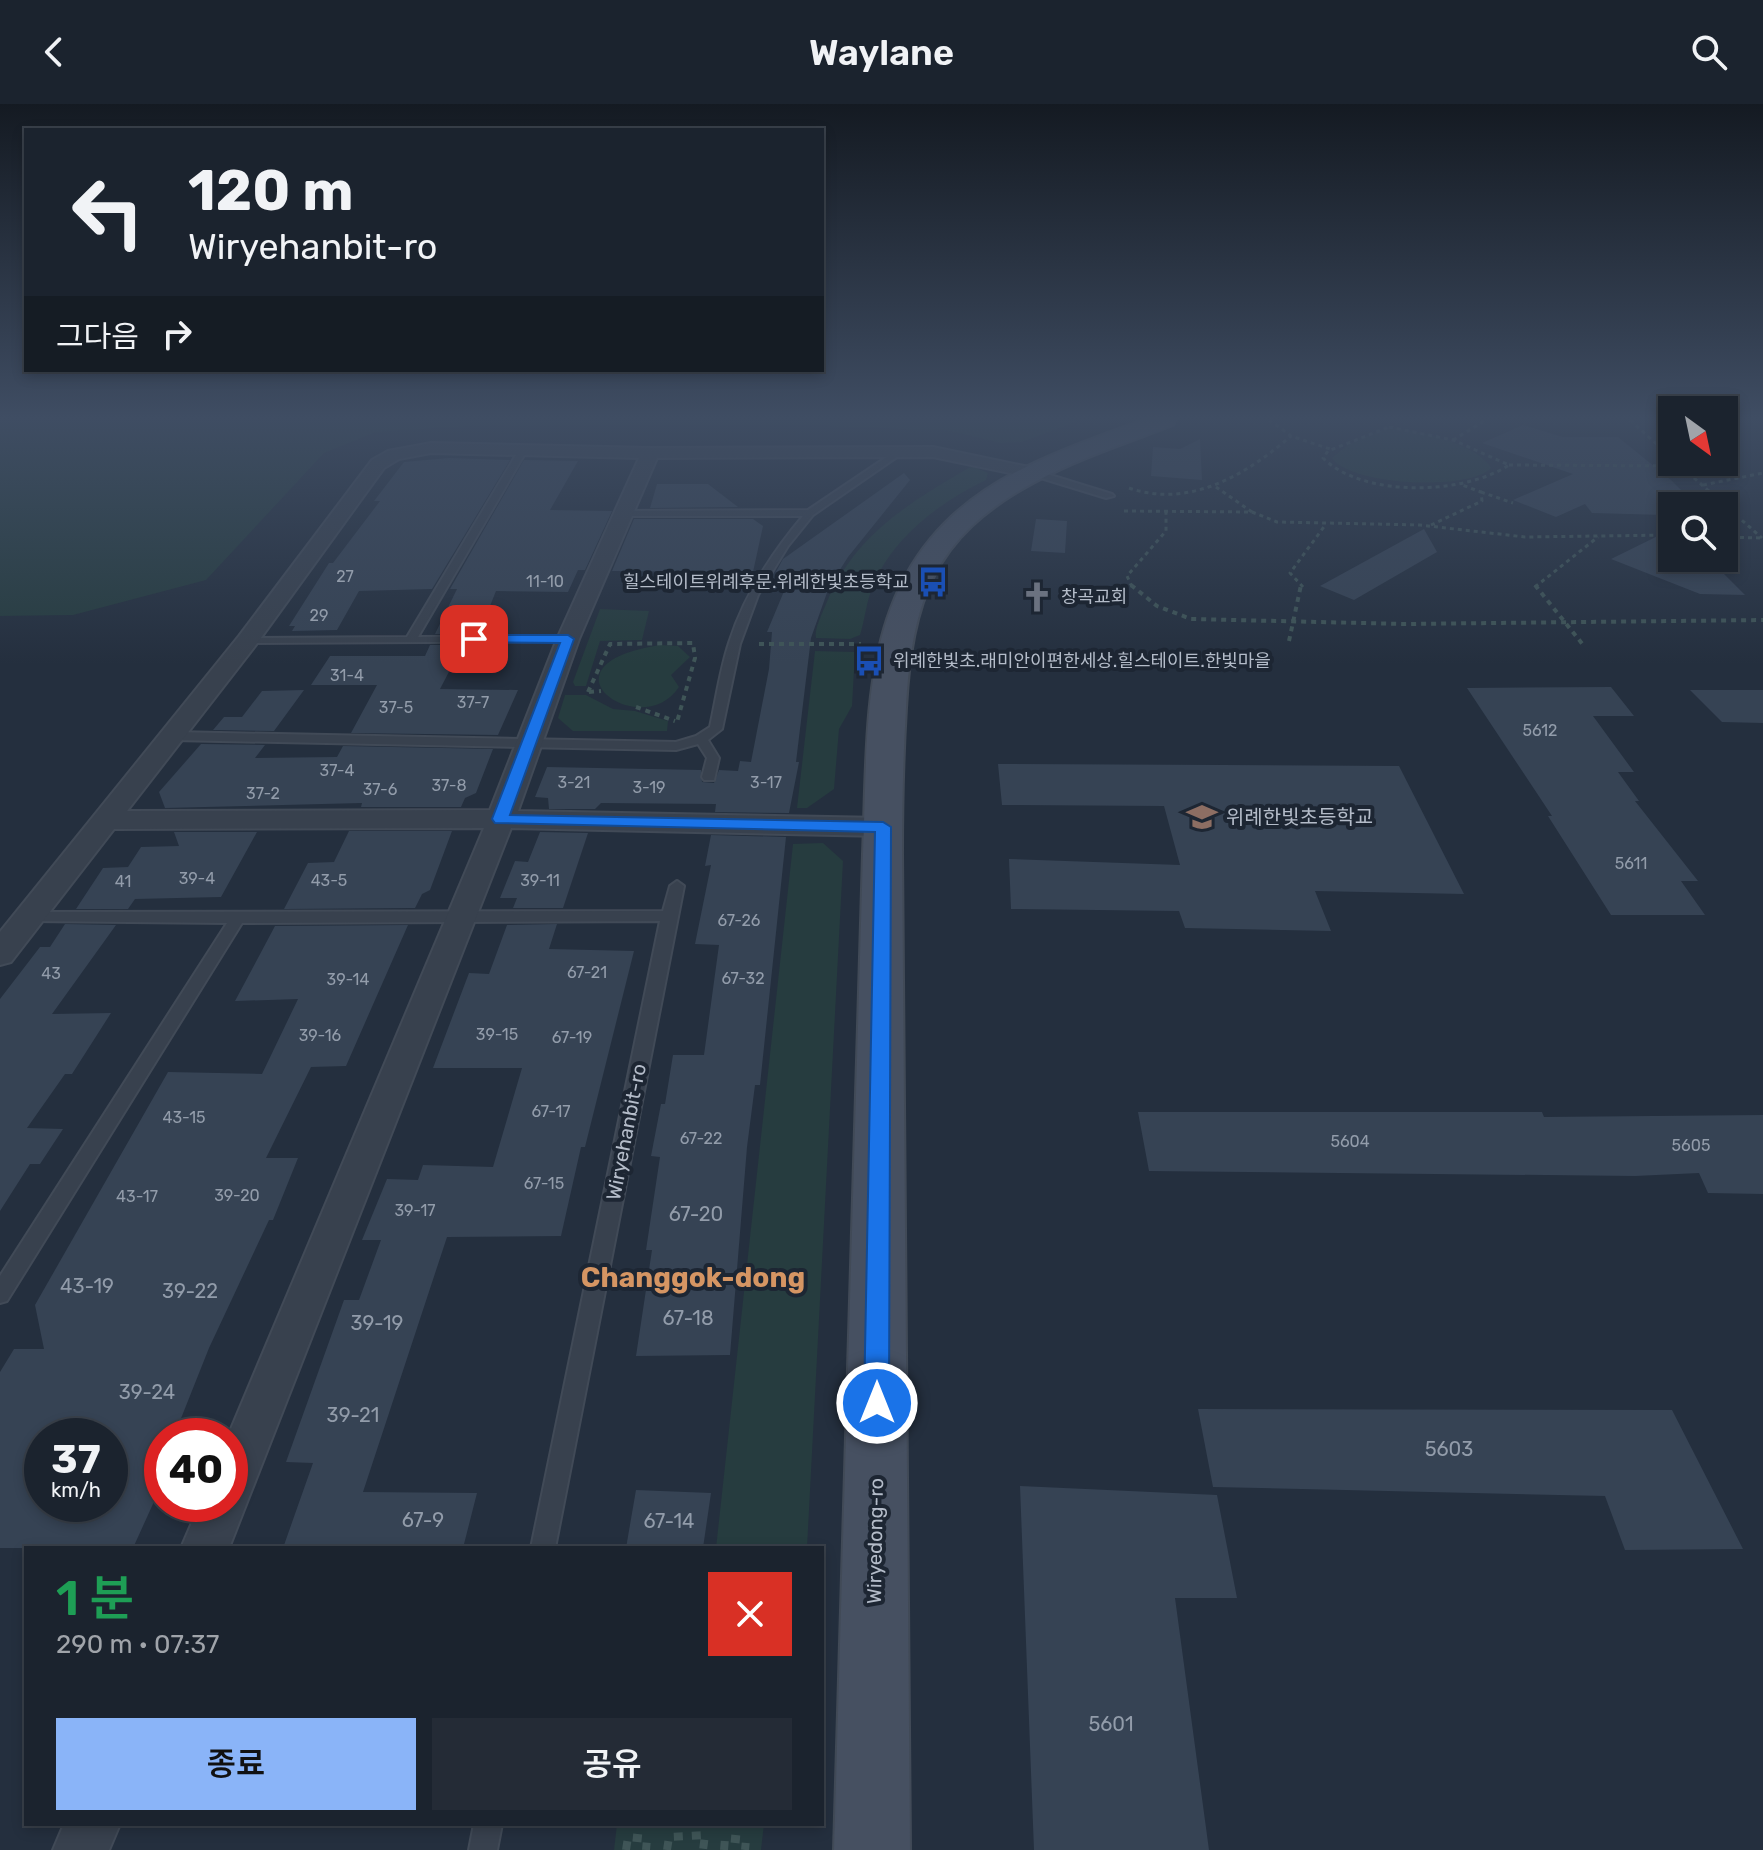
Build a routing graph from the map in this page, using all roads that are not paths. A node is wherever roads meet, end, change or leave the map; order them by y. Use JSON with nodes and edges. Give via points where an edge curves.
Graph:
{"nodes":[{"id":1,"x":350,"y":501,"type":"edge"},
{"id":2,"x":492,"y":501,"type":"edge"},
{"id":3,"x":628,"y":501,"type":"edge"},
{"id":4,"x":827,"y":501,"type":"edge"},
{"id":5,"x":985,"y":501,"type":"edge"},
{"id":6,"x":623,"y":513,"type":"junction"},
{"id":7,"x":810,"y":513,"type":"junction"},
{"id":8,"x":411,"y":639,"type":"junction"},
{"id":9,"x":568,"y":639,"type":"junction"},
{"id":10,"x":247,"y":641,"type":"junction"},
{"id":11,"x":173,"y":736,"type":"junction"},
{"id":12,"x":701,"y":739,"type":"junction"},
{"id":13,"x":529,"y":742,"type":"junction"},
{"id":14,"x":709,"y":777,"type":"dead end"},
{"id":15,"x":500,"y":819,"type":"junction"},
{"id":16,"x":106,"y":820,"type":"junction"},
{"id":17,"x":883,"y":827,"type":"junction"},
{"id":18,"x":677,"y":886,"type":"dead end"},
{"id":19,"x":465,"y":915,"type":"junction"},
{"id":20,"x":32,"y":916,"type":"junction"},
{"id":21,"x":669,"y":916,"type":"junction"},
{"id":22,"x":236,"y":920,"type":"junction"},
{"id":23,"x":0,"y":954,"type":"edge"},
{"id":24,"x":0,"y":1294,"type":"edge"},
{"id":25,"x":248,"y":1443,"type":"edge"},
{"id":26,"x":216,"y":1522,"type":"edge"},
{"id":27,"x":206,"y":1546,"type":"edge"},
{"id":28,"x":543,"y":1546,"type":"edge"},
{"id":29,"x":91,"y":1826,"type":"edge"},
{"id":30,"x":488,"y":1826,"type":"edge"},
{"id":31,"x":81,"y":1850,"type":"edge"},
{"id":32,"x":483,"y":1850,"type":"edge"},
{"id":33,"x":872,"y":1850,"type":"edge"}],
"edges":[{"from":1,"to":10,"type":"street"},
{"from":2,"to":8,"type":"lane"},
{"from":3,"to":6,"type":"street"},
{"from":4,"to":7,"type":"lane"},
{"from":5,"to":17,"type":"street","name":"Wiryedong-ro","via":[[948,531],[913,585],[892,644]]},
{"from":6,"to":7,"type":"lane"},
{"from":6,"to":9,"type":"street"},
{"from":7,"to":12,"type":"lane","via":[[753,595],[734,644],[716,729]]},
{"from":8,"to":9,"type":"lane"},
{"from":8,"to":10,"type":"lane"},
{"from":9,"to":13,"type":"street"},
{"from":10,"to":11,"type":"street"},
{"from":11,"to":13,"type":"lane"},
{"from":11,"to":16,"type":"street"},
{"from":12,"to":13,"type":"lane","via":[[676,746]]},
{"from":12,"to":14,"type":"lane","via":[[713,758]]},
{"from":13,"to":15,"type":"street"},
{"from":15,"to":16,"type":"street"},
{"from":15,"to":17,"type":"street"},
{"from":15,"to":19,"type":"street"},
{"from":16,"to":20,"type":"street"},
{"from":17,"to":33,"type":"street","name":"Wiryedong-ro"},
{"from":18,"to":21,"type":"lane","name":"Wiryehanbit-ro"},
{"from":19,"to":21,"type":"lane"},
{"from":19,"to":22,"type":"lane"},
{"from":19,"to":25,"type":"street"},
{"from":20,"to":22,"type":"lane"},
{"from":20,"to":23,"type":"street"},
{"from":21,"to":28,"type":"lane","name":"Wiryehanbit-ro"},
{"from":22,"to":24,"type":"lane"},
{"from":26,"to":27,"type":"street"},
{"from":29,"to":31,"type":"street"},
{"from":30,"to":32,"type":"lane"}]}
